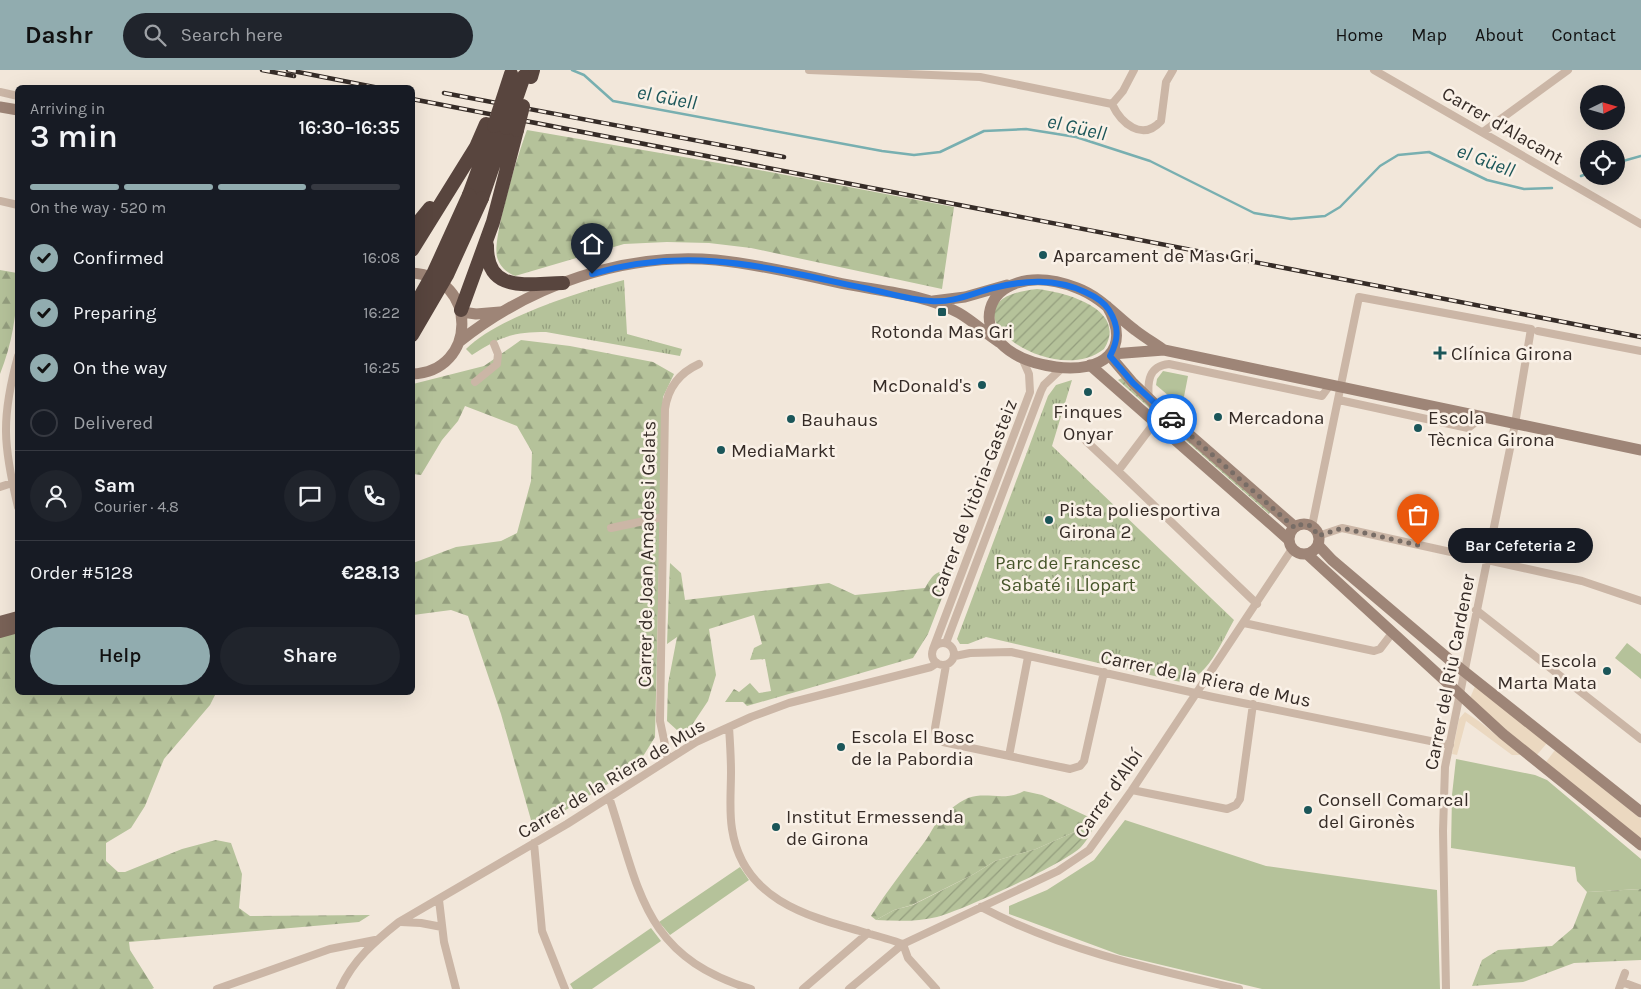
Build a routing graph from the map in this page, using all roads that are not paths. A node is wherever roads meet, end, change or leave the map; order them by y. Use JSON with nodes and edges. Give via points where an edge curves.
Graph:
{"nodes":[{"id":1,"x":809,"y":70,"type":"edge"},
{"id":2,"x":1134,"y":70,"type":"edge"},
{"id":3,"x":1173,"y":70,"type":"edge"},
{"id":4,"x":1374,"y":70,"type":"edge"},
{"id":5,"x":1568,"y":70,"type":"edge"},
{"id":6,"x":519,"y":72,"type":"edge"},
{"id":7,"x":915,"y":72,"type":"edge"},
{"id":8,"x":0,"y":92,"type":"edge"},
{"id":9,"x":15,"y":95,"type":"edge"},
{"id":10,"x":1112,"y":104,"type":"junction"},
{"id":11,"x":0,"y":106,"type":"edge"},
{"id":12,"x":15,"y":109,"type":"edge"},
{"id":13,"x":501,"y":127,"type":"junction"},
{"id":14,"x":1483,"y":132,"type":"junction"},
{"id":15,"x":456,"y":180,"type":"junction"},
{"id":16,"x":476,"y":196,"type":"junction"},
{"id":17,"x":0,"y":201,"type":"edge"},
{"id":18,"x":15,"y":204,"type":"edge"},
{"id":19,"x":1641,"y":224,"type":"edge"},
{"id":20,"x":415,"y":227,"type":"edge"},
{"id":21,"x":487,"y":238,"type":"junction"},
{"id":22,"x":415,"y":245,"type":"edge"},
{"id":23,"x":415,"y":274,"type":"edge"},
{"id":24,"x":563,"y":283,"type":"junction"},
{"id":25,"x":1013,"y":284,"type":"junction"},
{"id":26,"x":931,"y":301,"type":"junction"},
{"id":27,"x":415,"y":306,"type":"edge"},
{"id":28,"x":1106,"y":306,"type":"junction"},
{"id":29,"x":461,"y":311,"type":"junction"},
{"id":30,"x":500,"y":312,"type":"junction"},
{"id":31,"x":415,"y":330,"type":"edge"},
{"id":32,"x":1534,"y":330,"type":"junction"},
{"id":33,"x":459,"y":342,"type":"junction"},
{"id":34,"x":998,"y":342,"type":"junction"},
{"id":35,"x":494,"y":344,"type":"dead end"},
{"id":36,"x":1166,"y":350,"type":"junction"},
{"id":37,"x":1641,"y":351,"type":"edge"},
{"id":38,"x":1113,"y":357,"type":"junction"},
{"id":39,"x":1022,"y":358,"type":"junction"},
{"id":40,"x":699,"y":364,"type":"dead end"},
{"id":41,"x":1090,"y":365,"type":"junction"},
{"id":42,"x":1180,"y":366,"type":"junction"},
{"id":43,"x":1062,"y":368,"type":"junction"},
{"id":44,"x":415,"y":374,"type":"edge"},
{"id":45,"x":15,"y":375,"type":"edge"},
{"id":46,"x":475,"y":382,"type":"dead end"},
{"id":47,"x":1336,"y":386,"type":"junction"},
{"id":48,"x":1149,"y":399,"type":"junction"},
{"id":49,"x":1339,"y":400,"type":"junction"},
{"id":50,"x":1482,"y":417,"type":"junction"},
{"id":51,"x":1155,"y":422,"type":"junction"},
{"id":52,"x":1515,"y":424,"type":"junction"},
{"id":53,"x":1086,"y":442,"type":"dead end"},
{"id":54,"x":1641,"y":450,"type":"edge"},
{"id":55,"x":1118,"y":471,"type":"junction"},
{"id":56,"x":12,"y":482,"type":"junction"},
{"id":57,"x":0,"y":488,"type":"edge"},
{"id":58,"x":15,"y":494,"type":"edge"},
{"id":59,"x":663,"y":517,"type":"junction"},
{"id":60,"x":611,"y":528,"type":"dead end"},
{"id":61,"x":1295,"y":528,"type":"junction"},
{"id":62,"x":1316,"y":536,"type":"junction"},
{"id":63,"x":1291,"y":544,"type":"junction"},
{"id":64,"x":1307,"y":554,"type":"junction"},
{"id":65,"x":1487,"y":560,"type":"junction"},
{"id":66,"x":1641,"y":591,"type":"edge"},
{"id":67,"x":1640,"y":600,"type":"edge"},
{"id":68,"x":1257,"y":604,"type":"junction"},
{"id":69,"x":1476,"y":610,"type":"junction"},
{"id":70,"x":15,"y":618,"type":"edge"},
{"id":71,"x":0,"y":622,"type":"edge"},
{"id":72,"x":1244,"y":624,"type":"junction"},
{"id":73,"x":15,"y":628,"type":"edge"},
{"id":74,"x":0,"y":632,"type":"edge"},
{"id":75,"x":1390,"y":636,"type":"junction"},
{"id":76,"x":946,"y":643,"type":"junction"},
{"id":77,"x":934,"y":649,"type":"junction"},
{"id":78,"x":955,"y":656,"type":"junction"},
{"id":79,"x":1028,"y":657,"type":"junction"},
{"id":80,"x":937,"y":663,"type":"junction"},
{"id":81,"x":946,"y":665,"type":"junction"},
{"id":82,"x":1104,"y":672,"type":"junction"},
{"id":83,"x":1465,"y":672,"type":"junction"},
{"id":84,"x":1197,"y":693,"type":"junction"},
{"id":85,"x":1460,"y":695,"type":"junction"},
{"id":86,"x":1253,"y":704,"type":"junction"},
{"id":87,"x":729,"y":727,"type":"junction"},
{"id":88,"x":1641,"y":739,"type":"edge"},
{"id":89,"x":1450,"y":745,"type":"junction"},
{"id":90,"x":1009,"y":756,"type":"junction"},
{"id":91,"x":668,"y":759,"type":"junction"},
{"id":92,"x":1132,"y":790,"type":"junction"},
{"id":93,"x":610,"y":797,"type":"junction"},
{"id":94,"x":1641,"y":812,"type":"edge"},
{"id":95,"x":534,"y":843,"type":"junction"},
{"id":96,"x":1641,"y":845,"type":"edge"},
{"id":97,"x":439,"y":900,"type":"junction"},
{"id":98,"x":981,"y":907,"type":"junction"},
{"id":99,"x":399,"y":922,"type":"junction"},
{"id":100,"x":442,"y":928,"type":"junction"},
{"id":101,"x":868,"y":932,"type":"junction"},
{"id":102,"x":375,"y":940,"type":"junction"},
{"id":103,"x":903,"y":944,"type":"junction"},
{"id":104,"x":1625,"y":973,"type":"dead end"},
{"id":105,"x":1620,"y":985,"type":"edge"},
{"id":106,"x":217,"y":989,"type":"edge"},
{"id":107,"x":340,"y":989,"type":"edge"},
{"id":108,"x":456,"y":989,"type":"edge"},
{"id":109,"x":566,"y":989,"type":"edge"},
{"id":110,"x":751,"y":989,"type":"edge"},
{"id":111,"x":803,"y":989,"type":"edge"},
{"id":112,"x":849,"y":989,"type":"edge"},
{"id":113,"x":936,"y":989,"type":"edge"},
{"id":114,"x":1239,"y":989,"type":"edge"},
{"id":115,"x":1446,"y":989,"type":"edge"},
{"id":116,"x":1641,"y":989,"type":"edge"}],
"edges":[{"from":1,"to":7,"type":"street"},
{"from":2,"to":10,"type":"street"},
{"from":3,"to":10,"type":"street","via":[[1166,82],[1161,121],[1156,126],[1140,130],[1131,128]]},
{"from":4,"to":14,"type":"street","name":"Carrer d'Alacant"},
{"from":5,"to":14,"type":"street"},
{"from":6,"to":13,"type":"highway","bridge":true},
{"from":6,"to":13,"type":"highway"},
{"from":7,"to":10,"type":"street","via":[[980,77]]},
{"from":8,"to":9,"type":"street"},
{"from":11,"to":12,"type":"main road"},
{"from":13,"to":15,"type":"highway","via":[[476,147]]},
{"from":13,"to":16,"type":"highway"},
{"from":13,"to":21,"type":"highway"},
{"from":14,"to":19,"type":"street","name":"Carrer d'Alacant"},
{"from":15,"to":20,"type":"highway"},
{"from":15,"to":22,"type":"highway"},
{"from":16,"to":27,"type":"highway","bridge":true},
{"from":16,"to":31,"type":"highway","bridge":true,"via":[[447,275]]},
{"from":17,"to":18,"type":"street"},
{"from":21,"to":24,"type":"highway","via":[[488,261],[500,279],[521,285]]},
{"from":21,"to":29,"type":"highway"},
{"from":23,"to":29,"type":"main road","via":[[444,284],[456,298]]},
{"from":24,"to":26,"type":"main road","via":[[610,268],[652,261],[714,260],[774,268]]},
{"from":24,"to":30,"type":"main road"},
{"from":25,"to":26,"type":"main road","via":[[965,297]]},
{"from":25,"to":28,"type":"main road","via":[[1037,281],[1064,284],[1092,295]]},
{"from":25,"to":34,"type":"main road","via":[[996,296],[990,306],[989,324]]},
{"from":26,"to":34,"type":"main road","via":[[958,312]]},
{"from":28,"to":36,"type":"main road"},
{"from":28,"to":38,"type":"main road","via":[[1117,327]]},
{"from":29,"to":30,"type":"main road","via":[[476,314]]},
{"from":29,"to":33,"type":"main road"},
{"from":30,"to":33,"type":"main road"},
{"from":32,"to":37,"type":"street"},
{"from":32,"to":47,"type":"street","via":[[1359,297]]},
{"from":32,"to":52,"type":"street","name":"Carrer del Riu Cardener"},
{"from":33,"to":44,"type":"main road","via":[[439,366]]},
{"from":34,"to":39,"type":"main road"},
{"from":35,"to":46,"type":"street","via":[[497,364]]},
{"from":36,"to":38,"type":"main road"},
{"from":36,"to":42,"type":"street"},
{"from":36,"to":47,"type":"main road"},
{"from":38,"to":41,"type":"main road"},
{"from":38,"to":48,"type":"main road"},
{"from":39,"to":43,"type":"main road"},
{"from":39,"to":77,"type":"street","name":"Carrer de Vitòria-Gasteiz","via":[[1029,374],[1030,392]]},
{"from":40,"to":59,"type":"street","name":"Carrer de Joan Amades i Gelats","via":[[678,378],[666,399]]},
{"from":41,"to":43,"type":"main road"},
{"from":41,"to":51,"type":"main road"},
{"from":42,"to":47,"type":"street","via":[[1322,396]]},
{"from":42,"to":48,"type":"street","via":[[1164,365],[1152,371],[1148,384]]},
{"from":43,"to":76,"type":"street","name":"Carrer de Vitòria-Gasteiz","via":[[1041,391]]},
{"from":45,"to":56,"type":"street","via":[[4,428]]},
{"from":47,"to":49,"type":"street"},
{"from":47,"to":50,"type":"main road"},
{"from":48,"to":61,"type":"main road"},
{"from":49,"to":50,"type":"street","via":[[1468,428]]},
{"from":49,"to":62,"type":"street"},
{"from":50,"to":52,"type":"main road"},
{"from":51,"to":55,"type":"street"},
{"from":51,"to":63,"type":"main road"},
{"from":52,"to":54,"type":"main road"},
{"from":52,"to":65,"type":"street","name":"Carrer del Riu Cardener"},
{"from":53,"to":55,"type":"street"},
{"from":55,"to":68,"type":"street"},
{"from":56,"to":57,"type":"street"},
{"from":56,"to":58,"type":"street"},
{"from":59,"to":60,"type":"street"},
{"from":59,"to":91,"type":"street","name":"Carrer de Joan Amades i Gelats","via":[[660,721]]},
{"from":61,"to":62,"type":"main road","via":[[1302,524]]},
{"from":61,"to":63,"type":"main road","via":[[1290,534]]},
{"from":62,"to":64,"type":"main road","via":[[1314,550]]},
{"from":62,"to":65,"type":"street","via":[[1342,528]]},
{"from":62,"to":83,"type":"main road","via":[[1332,560]]},
{"from":63,"to":64,"type":"main road","via":[[1299,554]]},
{"from":63,"to":68,"type":"street","name":"Carrer d'Albí"},
{"from":64,"to":75,"type":"main road"},
{"from":65,"to":67,"type":"street","via":[[1582,581]]},
{"from":65,"to":69,"type":"street","name":"Carrer del Riu Cardener"},
{"from":66,"to":67,"type":"street"},
{"from":68,"to":72,"type":"street","name":"Carrer d'Albí"},
{"from":69,"to":83,"type":"street","name":"Carrer del Riu Cardener"},
{"from":69,"to":88,"type":"street"},
{"from":70,"to":71,"type":"main road"},
{"from":72,"to":75,"type":"street","via":[[1374,651],[1380,649]]},
{"from":72,"to":84,"type":"street","name":"Carrer d'Albí"},
{"from":73,"to":74,"type":"main road"},
{"from":75,"to":85,"type":"main road"},
{"from":76,"to":77,"type":"street"},
{"from":76,"to":78,"type":"street","via":[[953,648]]},
{"from":77,"to":80,"type":"street","via":[[932,656]]},
{"from":78,"to":79,"type":"street","name":"Carrer de la Riera de Mus","via":[[1012,652]]},
{"from":78,"to":81,"type":"street"},
{"from":79,"to":82,"type":"street","name":"Carrer de la Riera de Mus"},
{"from":79,"to":90,"type":"street"},
{"from":80,"to":81,"type":"street"},
{"from":80,"to":87,"type":"street","name":"Carrer de la Riera de Mus","via":[[789,703]]},
{"from":81,"to":90,"type":"street","via":[[936,735],[943,742]]},
{"from":82,"to":84,"type":"street","name":"Carrer de la Riera de Mus"},
{"from":82,"to":90,"type":"street","via":[[1084,761],[1080,766],[1070,769]]},
{"from":83,"to":85,"type":"street","name":"Carrer del Riu Cardener"},
{"from":83,"to":94,"type":"main road"},
{"from":84,"to":86,"type":"street","name":"Carrer de la Riera de Mus"},
{"from":84,"to":92,"type":"street","name":"Carrer d'Albí"},
{"from":85,"to":89,"type":"street","name":"Carrer del Riu Cardener"},
{"from":85,"to":96,"type":"main road"},
{"from":86,"to":89,"type":"street","name":"Carrer de la Riera de Mus"},
{"from":86,"to":92,"type":"street","via":[[1240,799],[1236,805],[1227,808]]},
{"from":87,"to":91,"type":"street","name":"Carrer de la Riera de Mus"},
{"from":87,"to":101,"type":"street","via":[[732,829],[740,855],[749,870],[769,894],[795,911]]},
{"from":89,"to":115,"type":"street","name":"Carrer del Riu Cardener","via":[[1443,790]]},
{"from":91,"to":93,"type":"street","name":"Carrer de la Riera de Mus"},
{"from":92,"to":98,"type":"street","name":"Carrer d'Albí","via":[[1079,859]]},
{"from":93,"to":95,"type":"street","name":"Carrer de la Riera de Mus"},
{"from":93,"to":110,"type":"street","via":[[641,900],[663,937],[706,971]]},
{"from":95,"to":97,"type":"street","name":"Carrer de la Riera de Mus"},
{"from":95,"to":109,"type":"street","via":[[542,931]]},
{"from":97,"to":99,"type":"street","name":"Carrer de la Riera de Mus"},
{"from":97,"to":100,"type":"street"},
{"from":98,"to":103,"type":"street","name":"Carrer d'Albí"},
{"from":98,"to":114,"type":"street","via":[[1033,931],[1115,960]]},
{"from":99,"to":100,"type":"street","via":[[421,922]]},
{"from":99,"to":102,"type":"street","name":"Carrer de la Riera de Mus"},
{"from":100,"to":108,"type":"street"},
{"from":101,"to":103,"type":"street"},
{"from":101,"to":111,"type":"street"},
{"from":102,"to":106,"type":"street","via":[[330,949]]},
{"from":102,"to":107,"type":"street","name":"Carrer de la Riera de Mus"},
{"from":103,"to":112,"type":"street","name":"Carrer d'Albí"},
{"from":103,"to":113,"type":"street","via":[[908,958]]},
{"from":104,"to":105,"type":"street"},
{"from":105,"to":116,"type":"street"}]}
